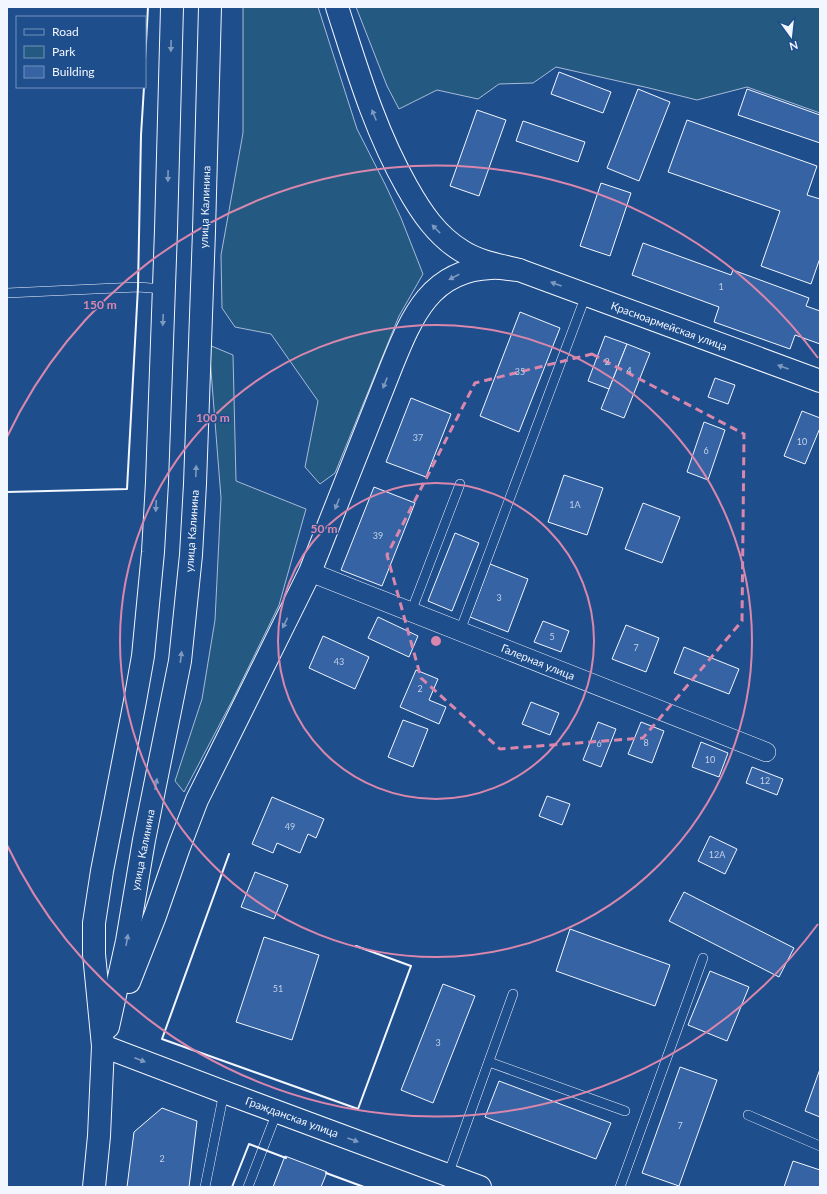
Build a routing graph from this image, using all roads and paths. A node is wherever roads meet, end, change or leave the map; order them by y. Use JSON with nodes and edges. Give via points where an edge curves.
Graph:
{"nodes":[{"id":1,"x":172,"y":7,"type":"edge"},
{"id":2,"x":210,"y":7,"type":"edge"},
{"id":3,"x":337,"y":7,"type":"edge"},
{"id":4,"x":519,"y":270,"type":"junction"},
{"id":5,"x":164,"y":289,"type":"junction"},
{"id":6,"x":7,"y":293,"type":"edge"},
{"id":7,"x":586,"y":295,"type":"junction"},
{"id":8,"x":820,"y":381,"type":"edge"},
{"id":9,"x":460,"y":484,"type":"dead end"},
{"id":10,"x":310,"y":572,"type":"junction"},
{"id":11,"x":411,"y":612,"type":"junction"},
{"id":12,"x":460,"y":632,"type":"junction"},
{"id":13,"x":766,"y":752,"type":"dead end"},
{"id":14,"x":703,"y":958,"type":"dead end"},
{"id":15,"x":513,"y":994,"type":"dead end"},
{"id":16,"x":103,"y":1046,"type":"junction"},
{"id":17,"x":489,"y":1062,"type":"junction"},
{"id":18,"x":224,"y":1092,"type":"junction"},
{"id":19,"x":625,"y":1111,"type":"dead end"},
{"id":20,"x":277,"y":1112,"type":"junction"},
{"id":21,"x":748,"y":1115,"type":"dead end"},
{"id":22,"x":820,"y":1146,"type":"edge"},
{"id":23,"x":448,"y":1175,"type":"junction"},
{"id":24,"x":94,"y":1187,"type":"edge"},
{"id":25,"x":205,"y":1187,"type":"edge"},
{"id":26,"x":248,"y":1187,"type":"edge"},
{"id":27,"x":480,"y":1187,"type":"edge"},
{"id":28,"x":620,"y":1187,"type":"edge"}],
"edges":[{"from":1,"to":5,"type":"main road","name":"улица Калинина","one_way":true},
{"from":16,"to":2,"type":"main road","name":"улица Калинина","one_way":true,"via":[[127,941],[144,840],[180,661],[186,611],[195,484]]},
{"from":4,"to":3,"type":"main road","one_way":true,"via":[[483,261],[462,251],[432,226],[385,145],[366,98]]},
{"from":7,"to":4,"type":"main road","name":"Красноармейская улица","one_way":true},
{"from":4,"to":10,"type":"main road","one_way":true,"via":[[493,268],[458,274],[443,282],[428,296],[416,314],[395,358]]},
{"from":5,"to":6,"type":"lane","via":[[138,287]]},
{"from":5,"to":16,"type":"main road","name":"улица Калинина","one_way":true,"via":[[153,552],[142,656],[94,923],[94,954]]},
{"from":8,"to":7,"type":"main road","name":"Красноармейская улица","one_way":true},
{"from":7,"to":12,"type":"lane"},
{"from":9,"to":11,"type":"lane"},
{"from":10,"to":11,"type":"street","name":"Галерная улица"},
{"from":10,"to":16,"type":"main road","one_way":true,"via":[[197,800],[155,916]]},
{"from":11,"to":12,"type":"street","name":"Галерная улица"},
{"from":12,"to":13,"type":"street","name":"Галерная улица"},
{"from":14,"to":28,"type":"lane"},
{"from":15,"to":17,"type":"lane"},
{"from":16,"to":18,"type":"main road","name":"Гражданская улица","one_way":true},
{"from":16,"to":24,"type":"main road","name":"улица Калинина"},
{"from":17,"to":19,"type":"lane"},
{"from":17,"to":23,"type":"lane"},
{"from":18,"to":20,"type":"main road","name":"Гражданская улица"},
{"from":18,"to":25,"type":"lane"},
{"from":20,"to":23,"type":"main road","name":"Гражданская улица","one_way":true},
{"from":20,"to":26,"type":"lane"},
{"from":21,"to":22,"type":"lane"},
{"from":23,"to":27,"type":"main road","name":"Гражданская улица"}]}
